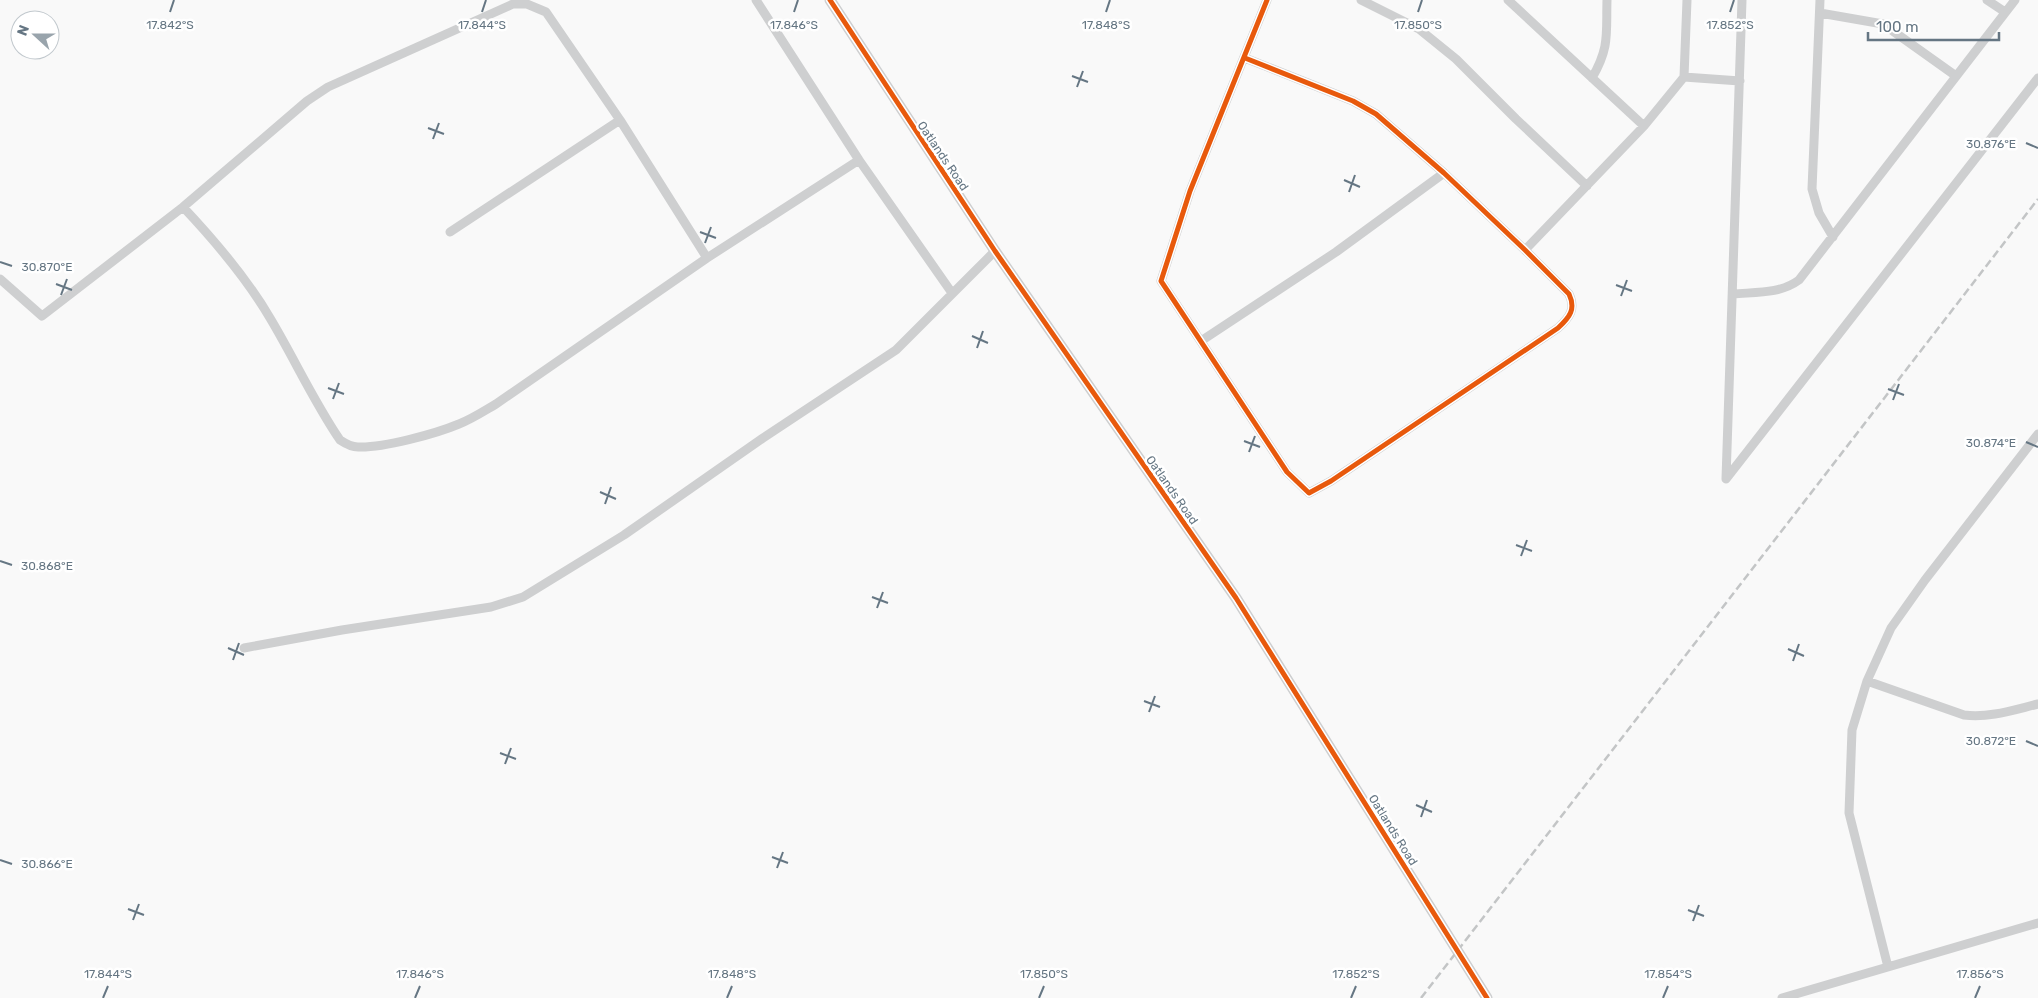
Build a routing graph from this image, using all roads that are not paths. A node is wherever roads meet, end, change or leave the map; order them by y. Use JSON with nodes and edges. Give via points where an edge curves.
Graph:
{"nodes":[{"id":1,"x":756,"y":0,"type":"edge"},
{"id":2,"x":830,"y":0,"type":"edge"},
{"id":3,"x":1267,"y":0,"type":"edge"},
{"id":4,"x":1361,"y":0,"type":"edge"},
{"id":5,"x":1508,"y":0,"type":"edge"},
{"id":6,"x":1607,"y":0,"type":"edge"},
{"id":7,"x":1687,"y":0,"type":"edge"},
{"id":8,"x":1742,"y":0,"type":"edge"},
{"id":9,"x":1820,"y":0,"type":"edge"},
{"id":10,"x":1986,"y":0,"type":"edge"},
{"id":11,"x":2015,"y":0,"type":"edge"},
{"id":12,"x":2005,"y":12,"type":"junction"},
{"id":13,"x":1820,"y":13,"type":"junction"},
{"id":14,"x":1245,"y":58,"type":"junction"},
{"id":15,"x":1956,"y":76,"type":"junction"},
{"id":16,"x":1684,"y":77,"type":"junction"},
{"id":17,"x":1592,"y":78,"type":"junction"},
{"id":18,"x":2038,"y":78,"type":"edge"},
{"id":19,"x":1740,"y":81,"type":"junction"},
{"id":20,"x":620,"y":120,"type":"junction"},
{"id":21,"x":1644,"y":126,"type":"junction"},
{"id":22,"x":859,"y":160,"type":"junction"},
{"id":23,"x":1444,"y":173,"type":"junction"},
{"id":24,"x":1587,"y":186,"type":"junction"},
{"id":25,"x":183,"y":207,"type":"junction"},
{"id":26,"x":450,"y":232,"type":"dead end"},
{"id":27,"x":1833,"y":237,"type":"junction"},
{"id":28,"x":1525,"y":250,"type":"junction"},
{"id":29,"x":995,"y":252,"type":"junction"},
{"id":30,"x":707,"y":258,"type":"junction"},
{"id":31,"x":0,"y":279,"type":"edge"},
{"id":32,"x":952,"y":293,"type":"junction"},
{"id":33,"x":1733,"y":294,"type":"junction"},
{"id":34,"x":1201,"y":341,"type":"junction"},
{"id":35,"x":2038,"y":434,"type":"edge"},
{"id":36,"x":244,"y":648,"type":"dead end"},
{"id":37,"x":1867,"y":681,"type":"junction"},
{"id":38,"x":2038,"y":704,"type":"edge"},
{"id":39,"x":2038,"y":923,"type":"edge"},
{"id":40,"x":1888,"y":966,"type":"junction"},
{"id":41,"x":1487,"y":998,"type":"edge"},
{"id":42,"x":1782,"y":998,"type":"edge"}],
"edges":[{"from":1,"to":22,"type":"street"},
{"from":2,"to":29,"type":"street","name":"Oatlands Road"},
{"from":3,"to":14,"type":"street"},
{"from":4,"to":24,"type":"street","via":[[1418,28],[1456,59]]},
{"from":5,"to":17,"type":"street"},
{"from":6,"to":17,"type":"street","via":[[1606,48]]},
{"from":7,"to":16,"type":"street"},
{"from":8,"to":19,"type":"street"},
{"from":9,"to":13,"type":"street"},
{"from":10,"to":12,"type":"street"},
{"from":11,"to":12,"type":"street"},
{"from":12,"to":15,"type":"street"},
{"from":13,"to":15,"type":"street","via":[[1883,24]]},
{"from":13,"to":27,"type":"street","via":[[1812,189],[1819,213]]},
{"from":14,"to":23,"type":"street","via":[[1364,107],[1392,126]]},
{"from":14,"to":34,"type":"street","via":[[1190,191],[1161,281]]},
{"from":15,"to":27,"type":"street"},
{"from":16,"to":19,"type":"street"},
{"from":16,"to":21,"type":"street"},
{"from":17,"to":21,"type":"street"},
{"from":18,"to":33,"type":"street","via":[[1726,479]]},
{"from":19,"to":33,"type":"street"},
{"from":20,"to":25,"type":"street","via":[[546,12],[527,4],[512,4],[328,87],[307,101]]},
{"from":20,"to":26,"type":"street"},
{"from":20,"to":30,"type":"street"},
{"from":21,"to":24,"type":"street"},
{"from":22,"to":30,"type":"street"},
{"from":22,"to":32,"type":"street"},
{"from":23,"to":28,"type":"street"},
{"from":23,"to":34,"type":"street","via":[[1336,252]]},
{"from":24,"to":28,"type":"street"},
{"from":25,"to":30,"type":"street","via":[[215,241],[269,316],[340,440],[359,447],[409,438],[474,418]]},
{"from":25,"to":31,"type":"street","via":[[42,316]]},
{"from":27,"to":33,"type":"street","via":[[1791,286]]},
{"from":28,"to":34,"type":"street","via":[[1568,294],[1573,309],[1565,322],[1332,481],[1309,493],[1287,472]]},
{"from":29,"to":32,"type":"street"},
{"from":29,"to":41,"type":"street","name":"Oatlands Road","via":[[1236,598]]},
{"from":32,"to":36,"type":"street","via":[[896,350],[624,535],[523,597],[491,607]]},
{"from":35,"to":37,"type":"street","via":[[1891,628]]},
{"from":37,"to":38,"type":"street","via":[[1964,715],[1994,715]]},
{"from":37,"to":40,"type":"street","via":[[1852,730],[1849,813]]},
{"from":39,"to":40,"type":"street"},
{"from":40,"to":42,"type":"street"}]}
